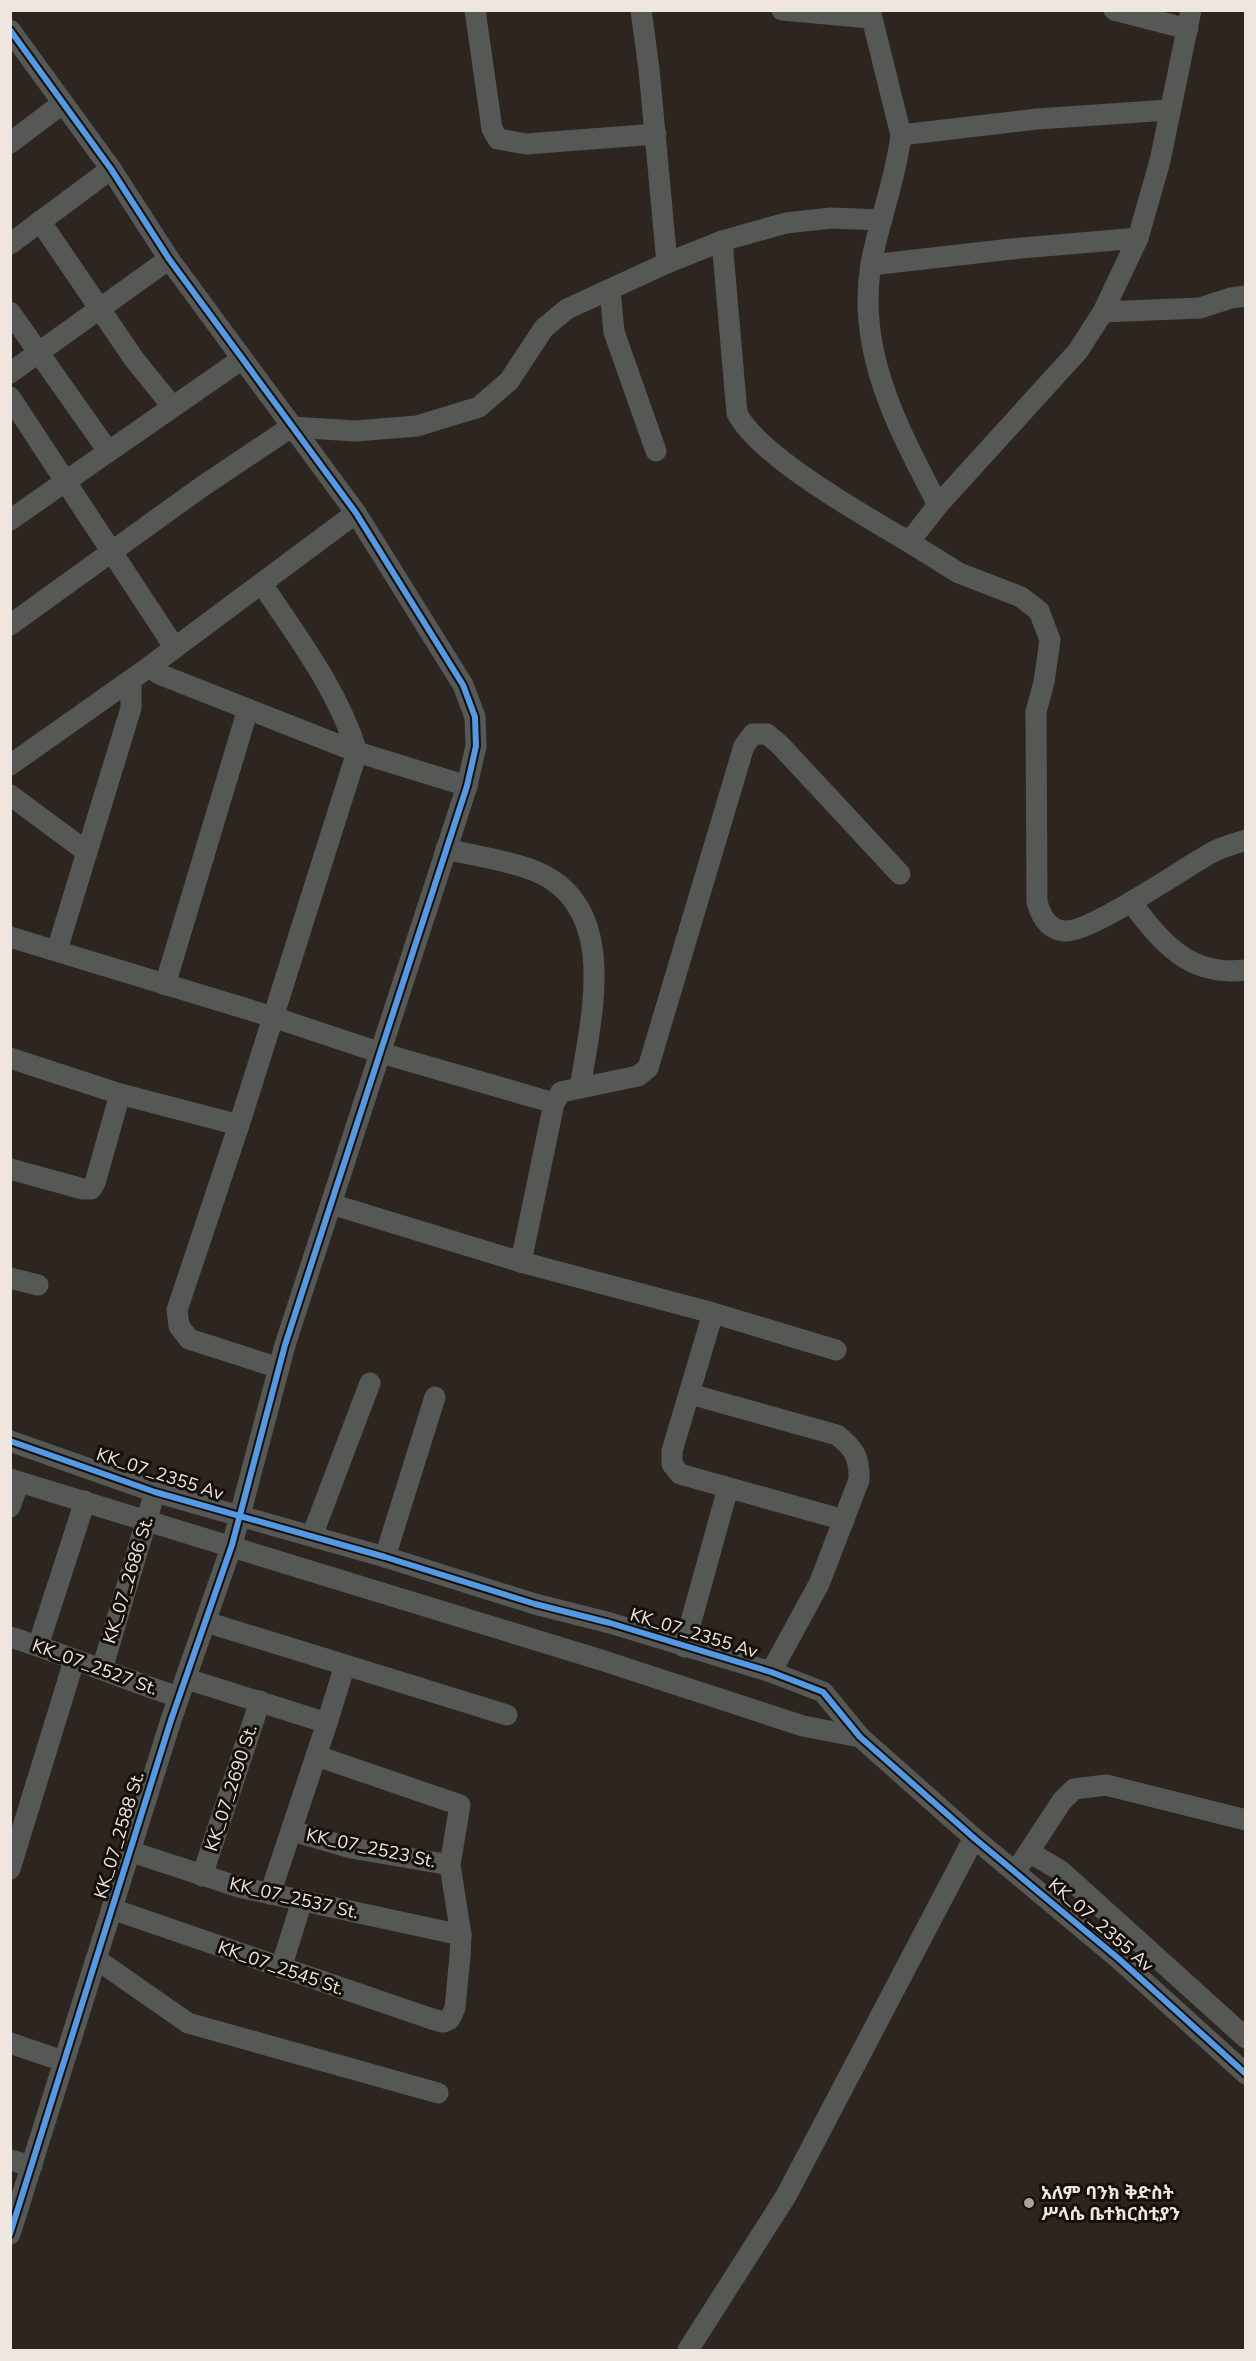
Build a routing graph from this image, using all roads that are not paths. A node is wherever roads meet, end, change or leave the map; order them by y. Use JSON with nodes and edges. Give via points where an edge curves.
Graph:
{"nodes":[{"id":1,"x":475,"y":10,"type":"edge"},
{"id":2,"x":641,"y":10,"type":"edge"},
{"id":3,"x":782,"y":10,"type":"edge"},
{"id":4,"x":1114,"y":10,"type":"edge"},
{"id":5,"x":870,"y":14,"type":"edge"},
{"id":6,"x":1189,"y":20,"type":"edge"},
{"id":7,"x":10,"y":30,"type":"edge"},
{"id":8,"x":63,"y":103,"type":"junction"},
{"id":9,"x":1169,"y":110,"type":"junction"},
{"id":10,"x":656,"y":134,"type":"junction"},
{"id":11,"x":901,"y":135,"type":"junction"},
{"id":12,"x":10,"y":143,"type":"edge"},
{"id":13,"x":111,"y":170,"type":"junction"},
{"id":14,"x":882,"y":220,"type":"junction"},
{"id":15,"x":40,"y":221,"type":"junction"},
{"id":16,"x":1138,"y":238,"type":"junction"},
{"id":17,"x":722,"y":241,"type":"junction"},
{"id":18,"x":10,"y":244,"type":"edge"},
{"id":19,"x":169,"y":259,"type":"junction"},
{"id":20,"x":667,"y":263,"type":"junction"},
{"id":21,"x":871,"y":266,"type":"junction"},
{"id":22,"x":609,"y":290,"type":"junction"},
{"id":23,"x":1245,"y":296,"type":"edge"},
{"id":24,"x":100,"y":306,"type":"junction"},
{"id":25,"x":10,"y":312,"type":"edge"},
{"id":26,"x":1103,"y":312,"type":"junction"},
{"id":27,"x":38,"y":353,"type":"junction"},
{"id":28,"x":242,"y":359,"type":"junction"},
{"id":29,"x":10,"y":373,"type":"edge"},
{"id":30,"x":10,"y":397,"type":"edge"},
{"id":31,"x":172,"y":406,"type":"junction"},
{"id":32,"x":291,"y":427,"type":"junction"},
{"id":33,"x":108,"y":451,"type":"junction"},
{"id":34,"x":656,"y":451,"type":"dead end"},
{"id":35,"x":66,"y":481,"type":"junction"},
{"id":36,"x":938,"y":505,"type":"junction"},
{"id":37,"x":356,"y":513,"type":"junction"},
{"id":38,"x":10,"y":520,"type":"edge"},
{"id":39,"x":909,"y":542,"type":"junction"},
{"id":40,"x":113,"y":552,"type":"junction"},
{"id":41,"x":262,"y":584,"type":"junction"},
{"id":42,"x":10,"y":625,"type":"edge"},
{"id":43,"x":175,"y":648,"type":"junction"},
{"id":44,"x":149,"y":667,"type":"junction"},
{"id":45,"x":130,"y":680,"type":"junction"},
{"id":46,"x":248,"y":709,"type":"junction"},
{"id":47,"x":357,"y":752,"type":"junction"},
{"id":48,"x":10,"y":765,"type":"edge"},
{"id":49,"x":467,"y":786,"type":"junction"},
{"id":50,"x":10,"y":795,"type":"edge"},
{"id":51,"x":1245,"y":840,"type":"edge"},
{"id":52,"x":446,"y":849,"type":"junction"},
{"id":53,"x":87,"y":852,"type":"junction"},
{"id":54,"x":900,"y":874,"type":"dead end"},
{"id":55,"x":1131,"y":902,"type":"junction"},
{"id":56,"x":10,"y":937,"type":"edge"},
{"id":57,"x":57,"y":950,"type":"junction"},
{"id":58,"x":1245,"y":970,"type":"edge"},
{"id":59,"x":165,"y":984,"type":"junction"},
{"id":60,"x":273,"y":1017,"type":"junction"},
{"id":61,"x":381,"y":1053,"type":"junction"},
{"id":62,"x":10,"y":1058,"type":"edge"},
{"id":63,"x":580,"y":1088,"type":"junction"},
{"id":64,"x":120,"y":1094,"type":"junction"},
{"id":65,"x":554,"y":1103,"type":"junction"},
{"id":66,"x":239,"y":1125,"type":"junction"},
{"id":67,"x":10,"y":1169,"type":"edge"},
{"id":68,"x":331,"y":1204,"type":"junction"},
{"id":69,"x":521,"y":1262,"type":"junction"},
{"id":70,"x":10,"y":1278,"type":"edge"},
{"id":71,"x":38,"y":1285,"type":"dead end"},
{"id":72,"x":713,"y":1313,"type":"junction"},
{"id":73,"x":836,"y":1350,"type":"dead end"},
{"id":74,"x":279,"y":1368,"type":"junction"},
{"id":75,"x":370,"y":1383,"type":"dead end"},
{"id":76,"x":690,"y":1394,"type":"junction"},
{"id":77,"x":435,"y":1397,"type":"dead end"},
{"id":78,"x":10,"y":1441,"type":"edge"},
{"id":79,"x":15,"y":1480,"type":"edge"},
{"id":80,"x":728,"y":1488,"type":"junction"},
{"id":81,"x":154,"y":1492,"type":"junction"},
{"id":82,"x":85,"y":1501,"type":"junction"},
{"id":83,"x":10,"y":1508,"type":"edge"},
{"id":84,"x":241,"y":1515,"type":"junction"},
{"id":85,"x":844,"y":1520,"type":"junction"},
{"id":86,"x":146,"y":1522,"type":"junction"},
{"id":87,"x":312,"y":1536,"type":"junction"},
{"id":88,"x":231,"y":1545,"type":"junction"},
{"id":89,"x":385,"y":1557,"type":"junction"},
{"id":90,"x":206,"y":1622,"type":"junction"},
{"id":91,"x":10,"y":1637,"type":"edge"},
{"id":92,"x":38,"y":1646,"type":"junction"},
{"id":93,"x":684,"y":1647,"type":"junction"},
{"id":94,"x":74,"y":1661,"type":"junction"},
{"id":95,"x":345,"y":1665,"type":"junction"},
{"id":96,"x":102,"y":1669,"type":"junction"},
{"id":97,"x":771,"y":1672,"type":"junction"},
{"id":98,"x":183,"y":1688,"type":"junction"},
{"id":99,"x":260,"y":1701,"type":"junction"},
{"id":100,"x":507,"y":1715,"type":"dead end"},
{"id":101,"x":327,"y":1723,"type":"junction"},
{"id":102,"x":860,"y":1737,"type":"junction"},
{"id":103,"x":317,"y":1756,"type":"junction"},
{"id":104,"x":1245,"y":1820,"type":"edge"},
{"id":105,"x":292,"y":1831,"type":"junction"},
{"id":106,"x":974,"y":1838,"type":"junction"},
{"id":107,"x":129,"y":1851,"type":"junction"},
{"id":108,"x":1029,"y":1852,"type":"junction"},
{"id":109,"x":450,"y":1865,"type":"junction"},
{"id":110,"x":10,"y":1869,"type":"edge"},
{"id":111,"x":1015,"y":1872,"type":"junction"},
{"id":112,"x":202,"y":1876,"type":"junction"},
{"id":113,"x":270,"y":1894,"type":"junction"},
{"id":114,"x":302,"y":1901,"type":"junction"},
{"id":115,"x":112,"y":1909,"type":"junction"},
{"id":116,"x":461,"y":1935,"type":"junction"},
{"id":117,"x":96,"y":1959,"type":"junction"},
{"id":118,"x":281,"y":1968,"type":"junction"},
{"id":119,"x":1245,"y":2038,"type":"edge"},
{"id":120,"x":10,"y":2043,"type":"edge"},
{"id":121,"x":63,"y":2061,"type":"junction"},
{"id":122,"x":1245,"y":2074,"type":"edge"},
{"id":123,"x":438,"y":2093,"type":"dead end"},
{"id":124,"x":10,"y":2160,"type":"edge"},
{"id":125,"x":32,"y":2166,"type":"junction"},
{"id":126,"x":10,"y":2234,"type":"edge"},
{"id":127,"x":688,"y":2350,"type":"edge"}],
"edges":[{"from":1,"to":10,"type":"street","via":[[492,129],[498,139],[526,144]]},
{"from":2,"to":10,"type":"street"},
{"from":3,"to":5,"type":"street"},
{"from":4,"to":6,"type":"street"},
{"from":5,"to":11,"type":"street"},
{"from":6,"to":9,"type":"street"},
{"from":7,"to":8,"type":"street","name":"KK_07_2588 St."},
{"from":8,"to":12,"type":"street"},
{"from":8,"to":13,"type":"street","name":"KK_07_2588 St."},
{"from":9,"to":11,"type":"street","via":[[1037,119]]},
{"from":9,"to":16,"type":"street","via":[[1160,161]]},
{"from":10,"to":20,"type":"street"},
{"from":11,"to":14,"type":"street"},
{"from":13,"to":15,"type":"street"},
{"from":13,"to":19,"type":"street","name":"KK_07_2588 St."},
{"from":14,"to":17,"type":"street","via":[[809,220]]},
{"from":14,"to":21,"type":"street"},
{"from":15,"to":18,"type":"street"},
{"from":15,"to":24,"type":"street"},
{"from":16,"to":21,"type":"street"},
{"from":16,"to":26,"type":"street"},
{"from":17,"to":20,"type":"street"},
{"from":17,"to":39,"type":"street","via":[[736,413],[742,424],[781,459],[843,503]]},
{"from":19,"to":24,"type":"street"},
{"from":19,"to":28,"type":"street","name":"KK_07_2588 St."},
{"from":20,"to":22,"type":"street"},
{"from":21,"to":36,"type":"street","via":[[870,321],[878,374],[897,427]]},
{"from":22,"to":32,"type":"street","via":[[567,309],[544,328],[509,381],[479,407],[417,426],[356,431]]},
{"from":22,"to":34,"type":"street","via":[[614,332]]},
{"from":23,"to":26,"type":"street","via":[[1200,308]]},
{"from":24,"to":27,"type":"street"},
{"from":24,"to":31,"type":"street","via":[[134,360]]},
{"from":25,"to":27,"type":"street"},
{"from":26,"to":36,"type":"street","via":[[1078,351]]},
{"from":27,"to":29,"type":"street"},
{"from":27,"to":33,"type":"street"},
{"from":28,"to":31,"type":"street"},
{"from":28,"to":32,"type":"street","name":"KK_07_2588 St."},
{"from":30,"to":35,"type":"street"},
{"from":31,"to":33,"type":"street"},
{"from":32,"to":37,"type":"street","name":"KK_07_2588 St."},
{"from":32,"to":40,"type":"street"},
{"from":33,"to":35,"type":"street"},
{"from":35,"to":38,"type":"street"},
{"from":35,"to":40,"type":"street"},
{"from":36,"to":39,"type":"street"},
{"from":37,"to":41,"type":"street"},
{"from":37,"to":49,"type":"street","name":"KK_07_2588 St.","via":[[464,685],[475,717],[476,746]]},
{"from":39,"to":55,"type":"street","via":[[959,573],[1022,597],[1040,611],[1050,640],[1036,712],[1037,902],[1042,919],[1057,930],[1068,932]]},
{"from":40,"to":42,"type":"street"},
{"from":40,"to":43,"type":"street"},
{"from":41,"to":43,"type":"street"},
{"from":41,"to":47,"type":"street","via":[[334,693]]},
{"from":43,"to":44,"type":"street"},
{"from":44,"to":45,"type":"street"},
{"from":44,"to":46,"type":"street"},
{"from":45,"to":48,"type":"street"},
{"from":45,"to":53,"type":"street","via":[[131,708]]},
{"from":46,"to":47,"type":"street"},
{"from":46,"to":59,"type":"street"},
{"from":47,"to":49,"type":"street"},
{"from":47,"to":60,"type":"street"},
{"from":49,"to":52,"type":"street","name":"KK_07_2588 St."},
{"from":50,"to":53,"type":"street"},
{"from":51,"to":55,"type":"street","via":[[1214,851]]},
{"from":52,"to":61,"type":"street","name":"KK_07_2588 St."},
{"from":52,"to":63,"type":"street","via":[[534,871],[555,882],[572,898],[593,942],[596,992]]},
{"from":53,"to":57,"type":"street"},
{"from":54,"to":63,"type":"street","via":[[780,745],[767,734],[753,734],[744,747],[648,1068],[638,1076]]},
{"from":55,"to":58,"type":"street","via":[[1161,941],[1194,965],[1227,972]]},
{"from":56,"to":57,"type":"street"},
{"from":57,"to":59,"type":"street"},
{"from":59,"to":60,"type":"street"},
{"from":60,"to":61,"type":"street"},
{"from":60,"to":66,"type":"street"},
{"from":61,"to":65,"type":"street"},
{"from":61,"to":68,"type":"street","name":"KK_07_2588 St."},
{"from":62,"to":64,"type":"street"},
{"from":63,"to":65,"type":"street","via":[[561,1092]]},
{"from":64,"to":66,"type":"street"},
{"from":64,"to":67,"type":"street","via":[[91,1189]]},
{"from":65,"to":69,"type":"street"},
{"from":66,"to":74,"type":"street","via":[[177,1310],[178,1326],[189,1339]]},
{"from":68,"to":69,"type":"street"},
{"from":68,"to":74,"type":"street","name":"KK_07_2588 St."},
{"from":69,"to":72,"type":"street"},
{"from":70,"to":71,"type":"street"},
{"from":72,"to":73,"type":"street"},
{"from":72,"to":76,"type":"street"},
{"from":74,"to":84,"type":"street","name":"KK_07_2588 St."},
{"from":75,"to":87,"type":"street"},
{"from":76,"to":80,"type":"street","via":[[672,1451],[672,1464],[680,1474]]},
{"from":76,"to":85,"type":"street","via":[[837,1436],[853,1448],[860,1465],[859,1480]]},
{"from":77,"to":89,"type":"street"},
{"from":78,"to":81,"type":"street","name":"KK_07_2355 Av"},
{"from":79,"to":82,"type":"street"},
{"from":79,"to":83,"type":"street"},
{"from":80,"to":85,"type":"street"},
{"from":80,"to":93,"type":"street"},
{"from":81,"to":84,"type":"street","name":"KK_07_2355 Av"},
{"from":81,"to":86,"type":"street","name":"KK_07_2686 St."},
{"from":82,"to":86,"type":"street"},
{"from":82,"to":92,"type":"street"},
{"from":84,"to":87,"type":"street","name":"KK_07_2355 Av"},
{"from":84,"to":88,"type":"street","name":"KK_07_2588 St."},
{"from":85,"to":97,"type":"street","via":[[819,1584]]},
{"from":86,"to":88,"type":"street"},
{"from":86,"to":96,"type":"street","name":"KK_07_2686 St."},
{"from":87,"to":89,"type":"street","name":"KK_07_2355 Av"},
{"from":88,"to":90,"type":"street","name":"KK_07_2588 St."},
{"from":88,"to":102,"type":"street","via":[[803,1726]]},
{"from":89,"to":93,"type":"street","name":"KK_07_2355 Av"},
{"from":90,"to":95,"type":"street"},
{"from":90,"to":98,"type":"street","name":"KK_07_2588 St."},
{"from":91,"to":92,"type":"street","name":"KK_07_2527 St."},
{"from":92,"to":94,"type":"street","name":"KK_07_2527 St."},
{"from":93,"to":97,"type":"street","name":"KK_07_2355 Av"},
{"from":94,"to":96,"type":"street","name":"KK_07_2527 St."},
{"from":94,"to":110,"type":"street"},
{"from":95,"to":100,"type":"street"},
{"from":95,"to":101,"type":"street"},
{"from":96,"to":98,"type":"street","name":"KK_07_2527 St.","via":[[122,1679]]},
{"from":97,"to":102,"type":"street","name":"KK_07_2355 Av","via":[[823,1692]]},
{"from":98,"to":99,"type":"street","name":"KK_07_2527 St."},
{"from":98,"to":107,"type":"street","name":"KK_07_2588 St."},
{"from":99,"to":101,"type":"street","name":"KK_07_2527 St."},
{"from":99,"to":112,"type":"street","name":"KK_07_2690 St."},
{"from":101,"to":103,"type":"street"},
{"from":102,"to":106,"type":"street","name":"KK_07_2355 Av"},
{"from":103,"to":105,"type":"street"},
{"from":103,"to":109,"type":"street","via":[[455,1802],[461,1811]]},
{"from":104,"to":108,"type":"street","via":[[1106,1785],[1074,1789]]},
{"from":105,"to":109,"type":"street","name":"KK_07_2523 St.","via":[[351,1848]]},
{"from":105,"to":113,"type":"street"},
{"from":106,"to":111,"type":"street","name":"KK_07_2355 Av"},
{"from":106,"to":127,"type":"street","via":[[786,2196]]},
{"from":107,"to":112,"type":"street","name":"KK_07_2537 St."},
{"from":107,"to":115,"type":"street","name":"KK_07_2588 St."},
{"from":108,"to":111,"type":"street"},
{"from":108,"to":119,"type":"street","via":[[1061,1871]]},
{"from":109,"to":116,"type":"street"},
{"from":111,"to":122,"type":"street","name":"KK_07_2355 Av","via":[[1119,1959]]},
{"from":112,"to":113,"type":"street","name":"KK_07_2537 St."},
{"from":113,"to":114,"type":"street","name":"KK_07_2537 St."},
{"from":114,"to":116,"type":"street","name":"KK_07_2537 St."},
{"from":114,"to":118,"type":"street"},
{"from":115,"to":117,"type":"street","name":"KK_07_2588 St."},
{"from":115,"to":118,"type":"street","name":"KK_07_2545 St."},
{"from":116,"to":118,"type":"street","name":"KK_07_2545 St.","via":[[456,2008],[450,2019],[443,2022]]},
{"from":117,"to":121,"type":"street","name":"KK_07_2588 St."},
{"from":117,"to":123,"type":"street","via":[[188,2023]]},
{"from":120,"to":121,"type":"street"},
{"from":121,"to":125,"type":"street","name":"KK_07_2588 St."},
{"from":124,"to":125,"type":"street"},
{"from":125,"to":126,"type":"street","name":"KK_07_2588 St."}]}
